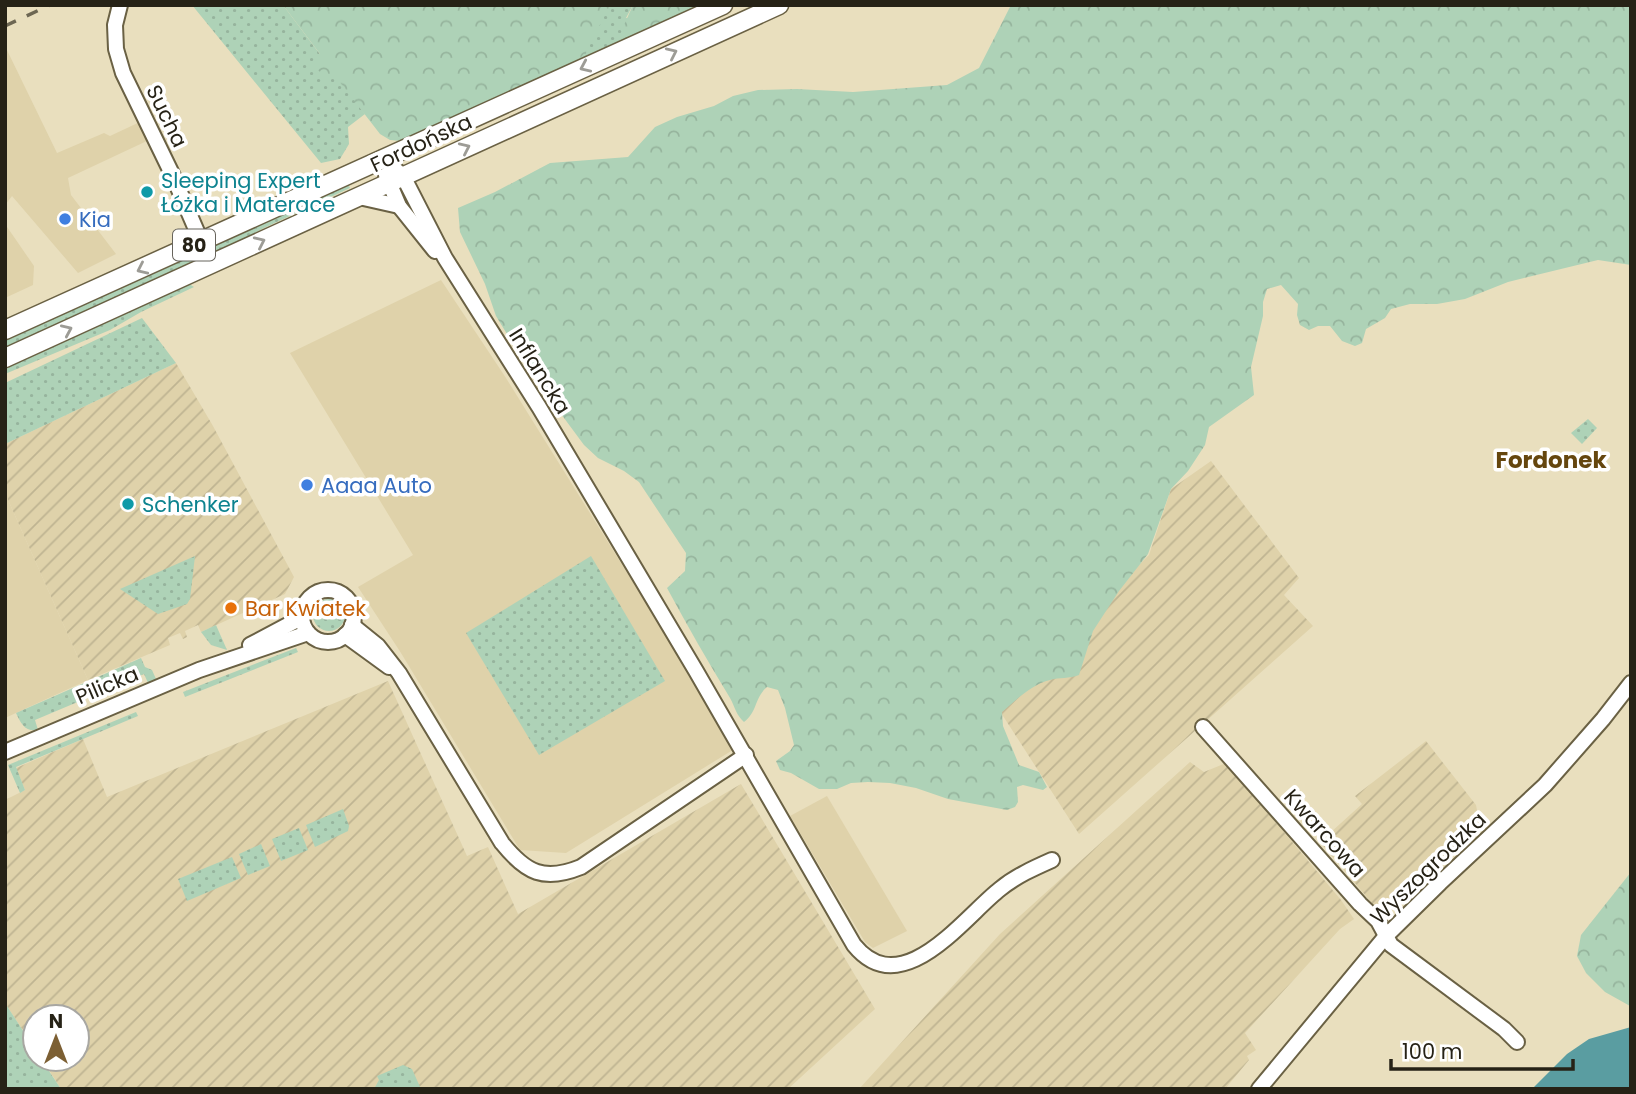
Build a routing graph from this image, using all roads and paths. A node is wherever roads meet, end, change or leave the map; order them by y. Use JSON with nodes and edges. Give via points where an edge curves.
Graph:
{"nodes":[{"id":1,"x":120,"y":5,"type":"edge"},
{"id":2,"x":723,"y":5,"type":"edge"},
{"id":3,"x":779,"y":5,"type":"edge"},
{"id":4,"x":382,"y":158,"type":"junction"},
{"id":5,"x":396,"y":179,"type":"junction"},
{"id":6,"x":359,"y":197,"type":"junction"},
{"id":7,"x":399,"y":206,"type":"junction"},
{"id":8,"x":201,"y":241,"type":"junction"},
{"id":9,"x":445,"y":258,"type":"junction"},
{"id":10,"x":5,"y":330,"type":"edge"},
{"id":11,"x":5,"y":358,"type":"edge"},
{"id":12,"x":302,"y":618,"type":"junction"},
{"id":13,"x":348,"y":630,"type":"junction"},
{"id":14,"x":308,"y":633,"type":"junction"},
{"id":15,"x":226,"y":659,"type":"junction"},
{"id":16,"x":1631,"y":682,"type":"edge"},
{"id":17,"x":1201,"y":731,"type":"dead end"},
{"id":18,"x":5,"y":752,"type":"edge"},
{"id":19,"x":746,"y":755,"type":"junction"},
{"id":20,"x":1052,"y":860,"type":"dead end"},
{"id":21,"x":1386,"y":936,"type":"junction"},
{"id":22,"x":1517,"y":1041,"type":"dead end"},
{"id":23,"x":1259,"y":1089,"type":"edge"}],
"edges":[{"from":1,"to":8,"type":"street","name":"Sucha","via":[[116,49],[123,74]]},
{"from":2,"to":4,"type":"main road","name":"Fordońska","number":"80","one_way":true},
{"from":5,"to":3,"type":"main road","name":"Fordońska","number":"80","one_way":true},
{"from":4,"to":5,"type":"street"},
{"from":4,"to":8,"type":"main road","name":"Fordońska","number":"80"},
{"from":5,"to":6,"type":"main road","name":"Fordońska","number":"80"},
{"from":5,"to":7,"type":"street","name":"Inflancka"},
{"from":5,"to":9,"type":"street","name":"Inflancka"},
{"from":6,"to":7,"type":"street"},
{"from":11,"to":6,"type":"main road","name":"Fordońska","number":"80","one_way":true},
{"from":7,"to":9,"type":"street","name":"Inflancka","via":[[430,247]]},
{"from":8,"to":10,"type":"main road","name":"Fordońska","number":"80","one_way":true},
{"from":9,"to":19,"type":"street","name":"Inflancka"},
{"from":12,"to":13,"type":"street","via":[[310,596],[330,590],[351,604]]},
{"from":12,"to":14,"type":"street"},
{"from":12,"to":15,"type":"street","name":"Pilicka"},
{"from":13,"to":14,"type":"street","via":[[330,642]]},
{"from":13,"to":19,"type":"street","via":[[378,646],[399,673],[502,843],[520,864],[545,875],[581,867]]},
{"from":14,"to":15,"type":"street","name":"Pilicka"},
{"from":15,"to":18,"type":"street","name":"Pilicka"},
{"from":16,"to":21,"type":"street","name":"Wyszogrodzka","via":[[1545,785]]},
{"from":17,"to":21,"type":"street","name":"Kwarcowa","via":[[1378,921]]},
{"from":19,"to":20,"type":"street","name":"Inflancka","via":[[855,945],[872,961],[894,964],[924,956],[999,889]]},
{"from":21,"to":22,"type":"street","name":"Kwarcowa","via":[[1391,945]]},
{"from":21,"to":23,"type":"street","name":"Wyszogrodzka"}]}
